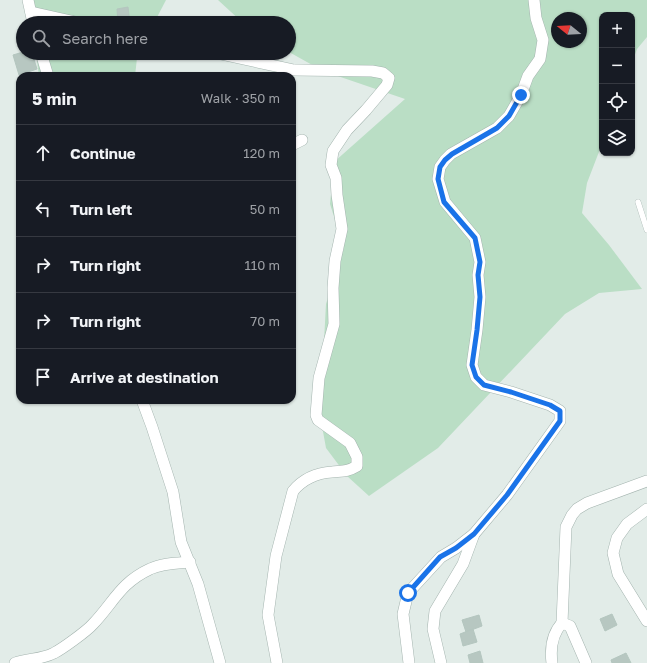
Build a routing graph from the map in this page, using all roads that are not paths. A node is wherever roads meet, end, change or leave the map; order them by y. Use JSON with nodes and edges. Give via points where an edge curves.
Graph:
{"nodes":[{"id":1,"x":28,"y":0,"type":"edge"},
{"id":2,"x":534,"y":0,"type":"edge"},
{"id":3,"x":32,"y":16,"type":"edge"},
{"id":4,"x":44,"y":60,"type":"edge"},
{"id":5,"x":248,"y":60,"type":"edge"},
{"id":6,"x":47,"y":72,"type":"edge"},
{"id":7,"x":638,"y":202,"type":"dead end"},
{"id":8,"x":647,"y":230,"type":"edge"},
{"id":9,"x":143,"y":404,"type":"edge"},
{"id":10,"x":647,"y":481,"type":"edge"},
{"id":11,"x":647,"y":509,"type":"edge"},
{"id":12,"x":474,"y":534,"type":"junction"},
{"id":13,"x":190,"y":562,"type":"junction"},
{"id":14,"x":647,"y":621,"type":"edge"},
{"id":15,"x":562,"y":623,"type":"junction"},
{"id":16,"x":15,"y":663,"type":"edge"},
{"id":17,"x":220,"y":663,"type":"edge"},
{"id":18,"x":277,"y":663,"type":"edge"},
{"id":19,"x":409,"y":663,"type":"edge"},
{"id":20,"x":441,"y":663,"type":"edge"},
{"id":21,"x":552,"y":663,"type":"edge"},
{"id":22,"x":586,"y":663,"type":"edge"}],
"edges":[{"from":1,"to":3,"type":"street"},
{"from":2,"to":12,"type":"street","via":[[543,40],[540,59],[528,76],[521,95],[509,116],[497,128],[445,160],[440,167],[438,179],[444,202],[475,238],[480,262],[480,297],[472,365],[476,377],[484,385],[550,405],[560,411],[560,421],[555,429],[507,495]]},
{"from":4,"to":6,"type":"street"},
{"from":5,"to":18,"type":"street","via":[[294,70],[372,71],[384,73],[389,78],[387,85],[332,151],[331,165],[336,178],[342,229],[335,261],[334,324],[320,378],[316,415],[318,420],[350,443],[357,457],[357,466],[349,471],[312,476],[293,491],[276,556],[268,615]]},
{"from":7,"to":8,"type":"lane"},
{"from":9,"to":13,"type":"street","via":[[173,492],[181,542]]},
{"from":10,"to":15,"type":"street","via":[[587,503],[572,515],[566,528]]},
{"from":11,"to":14,"type":"street","via":[[627,524],[617,538],[613,554],[618,574]]},
{"from":12,"to":19,"type":"street","via":[[440,557],[408,593],[403,614]]},
{"from":12,"to":20,"type":"street","via":[[463,564],[435,611],[433,629]]},
{"from":13,"to":16,"type":"street","via":[[163,565],[145,572],[122,588],[93,625],[54,653]]},
{"from":13,"to":17,"type":"street"},
{"from":15,"to":21,"type":"street","via":[[552,640]]},
{"from":15,"to":22,"type":"street","via":[[570,626]]}]}
